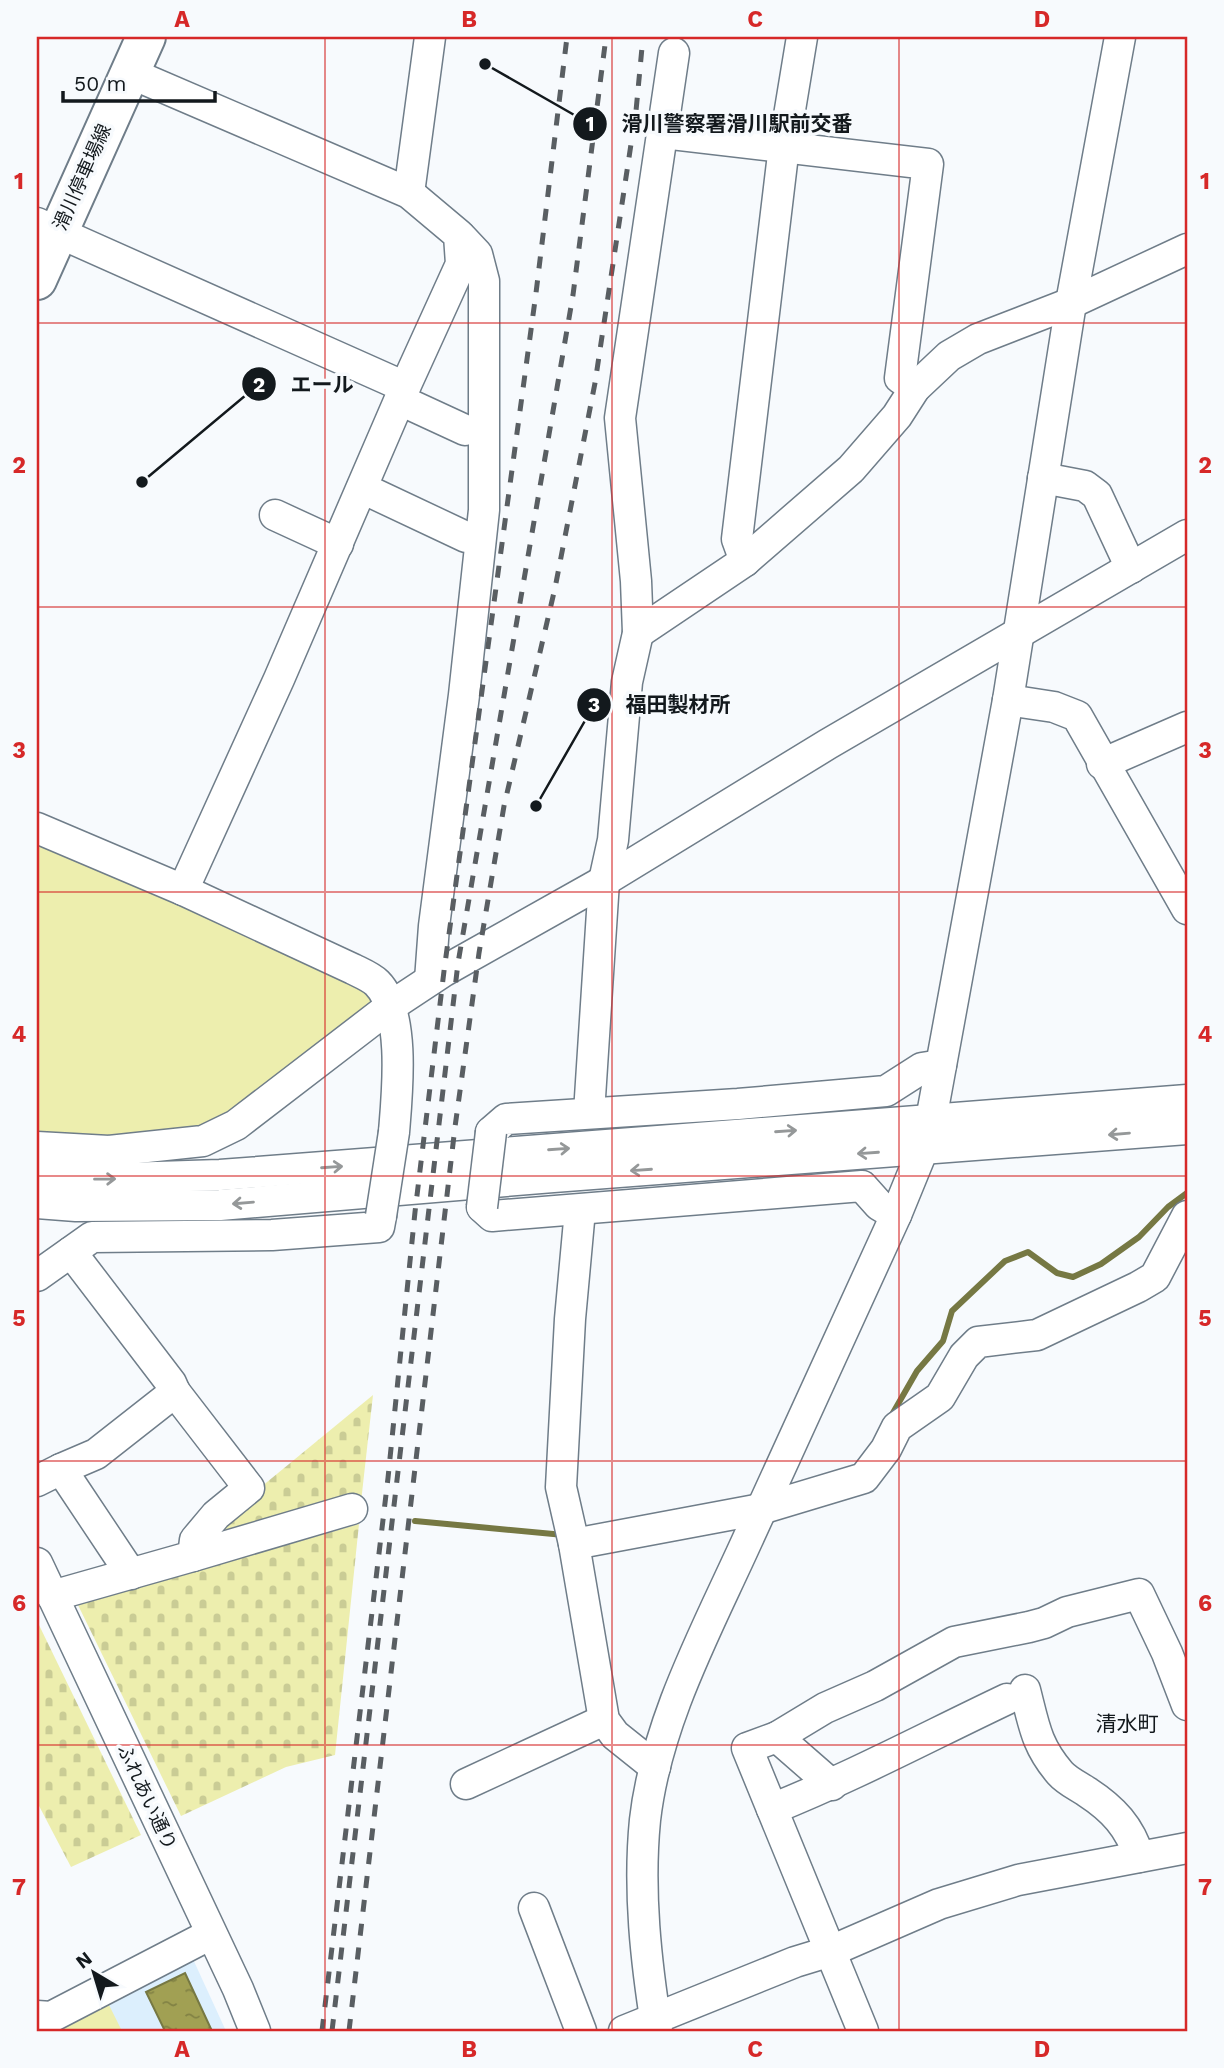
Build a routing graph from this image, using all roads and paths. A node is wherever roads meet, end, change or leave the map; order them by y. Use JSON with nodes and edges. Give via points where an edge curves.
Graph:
{"nodes":[{"id":1,"x":146,"y":37,"type":"edge"},
{"id":2,"x":430,"y":37,"type":"edge"},
{"id":3,"x":802,"y":37,"type":"edge"},
{"id":4,"x":1120,"y":37,"type":"edge"},
{"id":5,"x":674,"y":53,"type":"dead end"},
{"id":6,"x":130,"y":73,"type":"junction"},
{"id":7,"x":663,"y":133,"type":"junction"},
{"id":8,"x":784,"y":146,"type":"junction"},
{"id":9,"x":409,"y":193,"type":"junction"},
{"id":10,"x":47,"y":227,"type":"edge"},
{"id":11,"x":459,"y":235,"type":"junction"},
{"id":12,"x":1187,"y":249,"type":"edge"},
{"id":13,"x":37,"y":280,"type":"edge"},
{"id":14,"x":1071,"y":303,"type":"junction"},
{"id":15,"x":915,"y":388,"type":"junction"},
{"id":16,"x":402,"y":394,"type":"junction"},
{"id":17,"x":464,"y":430,"type":"dead end"},
{"id":18,"x":1043,"y":478,"type":"junction"},
{"id":19,"x":362,"y":488,"type":"junction"},
{"id":20,"x":275,"y":515,"type":"dead end"},
{"id":21,"x":1187,"y":535,"type":"edge"},
{"id":22,"x":466,"y":537,"type":"dead end"},
{"id":23,"x":338,"y":544,"type":"junction"},
{"id":24,"x":745,"y":561,"type":"junction"},
{"id":25,"x":1131,"y":568,"type":"junction"},
{"id":26,"x":638,"y":633,"type":"junction"},
{"id":27,"x":1019,"y":634,"type":"junction"},
{"id":28,"x":1008,"y":700,"type":"junction"},
{"id":29,"x":1187,"y":727,"type":"edge"},
{"id":30,"x":1102,"y":764,"type":"junction"},
{"id":31,"x":37,"y":828,"type":"edge"},
{"id":32,"x":604,"y":881,"type":"junction"},
{"id":33,"x":183,"y":890,"type":"junction"},
{"id":34,"x":1187,"y":909,"type":"edge"},
{"id":35,"x":429,"y":980,"type":"junction"},
{"id":36,"x":391,"y":1006,"type":"junction"},
{"id":37,"x":941,"y":1065,"type":"junction"},
{"id":38,"x":1187,"y":1100,"type":"edge"},
{"id":39,"x":589,"y":1113,"type":"junction"},
{"id":40,"x":931,"y":1120,"type":"junction"},
{"id":41,"x":1187,"y":1129,"type":"edge"},
{"id":42,"x":37,"y":1147,"type":"edge"},
{"id":43,"x":923,"y":1149,"type":"junction"},
{"id":44,"x":37,"y":1174,"type":"edge"},
{"id":45,"x":37,"y":1203,"type":"edge"},
{"id":46,"x":580,"y":1210,"type":"junction"},
{"id":47,"x":896,"y":1215,"type":"junction"},
{"id":48,"x":1187,"y":1216,"type":"edge"},
{"id":49,"x":71,"y":1252,"type":"junction"},
{"id":50,"x":37,"y":1276,"type":"edge"},
{"id":51,"x":175,"y":1392,"type":"junction"},
{"id":52,"x":49,"y":1475,"type":"edge"},
{"id":53,"x":352,"y":1509,"type":"dead end"},
{"id":54,"x":761,"y":1509,"type":"junction"},
{"id":55,"x":574,"y":1544,"type":"junction"},
{"id":56,"x":193,"y":1556,"type":"junction"},
{"id":57,"x":37,"y":1563,"type":"edge"},
{"id":58,"x":131,"y":1574,"type":"junction"},
{"id":59,"x":52,"y":1596,"type":"junction"},
{"id":60,"x":1187,"y":1705,"type":"edge"},
{"id":61,"x":604,"y":1720,"type":"junction"},
{"id":62,"x":777,"y":1737,"type":"junction"},
{"id":63,"x":655,"y":1767,"type":"junction"},
{"id":64,"x":466,"y":1784,"type":"dead end"},
{"id":65,"x":831,"y":1785,"type":"junction"},
{"id":66,"x":772,"y":1809,"type":"junction"},
{"id":67,"x":1187,"y":1848,"type":"edge"},
{"id":68,"x":1139,"y":1857,"type":"junction"},
{"id":69,"x":534,"y":1908,"type":"dead end"},
{"id":70,"x":211,"y":1934,"type":"junction"},
{"id":71,"x":831,"y":1951,"type":"junction"},
{"id":72,"x":37,"y":2016,"type":"edge"},
{"id":73,"x":656,"y":2025,"type":"edge"},
{"id":74,"x":255,"y":2031,"type":"edge"},
{"id":75,"x":581,"y":2031,"type":"edge"},
{"id":76,"x":624,"y":2031,"type":"edge"},
{"id":77,"x":863,"y":2031,"type":"edge"}],
"edges":[{"from":1,"to":6,"type":"main road","name":"滑川停車場線"},
{"from":2,"to":9,"type":"street"},
{"from":3,"to":8,"type":"street"},
{"from":4,"to":14,"type":"street"},
{"from":5,"to":7,"type":"street"},
{"from":6,"to":9,"type":"street"},
{"from":6,"to":10,"type":"main road","name":"滑川停車場線"},
{"from":7,"to":8,"type":"street"},
{"from":7,"to":26,"type":"street","via":[[620,418]]},
{"from":8,"to":15,"type":"street","via":[[928,164],[900,378]]},
{"from":8,"to":24,"type":"street","via":[[737,539]]},
{"from":9,"to":11,"type":"street"},
{"from":10,"to":13,"type":"main road","name":"滑川停車場線"},
{"from":10,"to":16,"type":"street"},
{"from":11,"to":16,"type":"street","via":[[461,264]]},
{"from":11,"to":35,"type":"street","via":[[477,254],[484,281],[484,510]]},
{"from":12,"to":14,"type":"street"},
{"from":14,"to":15,"type":"street","via":[[978,339],[949,356]]},
{"from":14,"to":18,"type":"street"},
{"from":15,"to":24,"type":"street","via":[[851,469]]},
{"from":16,"to":17,"type":"street"},
{"from":16,"to":19,"type":"street"},
{"from":18,"to":25,"type":"street","via":[[1085,486],[1097,495]]},
{"from":18,"to":27,"type":"street"},
{"from":19,"to":22,"type":"street"},
{"from":19,"to":23,"type":"street"},
{"from":20,"to":23,"type":"street"},
{"from":21,"to":25,"type":"street"},
{"from":23,"to":33,"type":"street"},
{"from":24,"to":26,"type":"street"},
{"from":25,"to":27,"type":"street"},
{"from":26,"to":32,"type":"street","via":[[627,682],[613,840]]},
{"from":27,"to":28,"type":"street"},
{"from":27,"to":32,"type":"street"},
{"from":28,"to":30,"type":"street","via":[[1054,707],[1077,716]]},
{"from":28,"to":37,"type":"street"},
{"from":29,"to":30,"type":"street"},
{"from":30,"to":34,"type":"street"},
{"from":31,"to":33,"type":"street"},
{"from":32,"to":35,"type":"street"},
{"from":32,"to":39,"type":"street"},
{"from":33,"to":36,"type":"street","via":[[354,969],[377,984]]},
{"from":35,"to":36,"type":"street"},
{"from":36,"to":42,"type":"street","via":[[236,1125],[203,1141],[109,1151]]},
{"from":36,"to":49,"type":"street","bridge":true,"via":[[399,1068],[379,1227],[272,1235],[92,1237]]},
{"from":37,"to":39,"type":"street","via":[[922,1068],[886,1091]]},
{"from":37,"to":40,"type":"street"},
{"from":38,"to":40,"type":"street"},
{"from":39,"to":46,"type":"street","bridge":true,"via":[[506,1119],[491,1132],[482,1207],[492,1216]]},
{"from":40,"to":43,"type":"street"},
{"from":44,"to":40,"type":"street","one_way":true,"via":[[94,1179],[220,1175]]},
{"from":41,"to":43,"type":"street","one_way":true},
{"from":43,"to":45,"type":"street","one_way":true,"via":[[220,1205]]},
{"from":43,"to":47,"type":"street"},
{"from":46,"to":47,"type":"street","via":[[862,1186]]},
{"from":46,"to":55,"type":"street","via":[[561,1487]]},
{"from":47,"to":54,"type":"street"},
{"from":48,"to":54,"type":"street","via":[[1155,1277],[1037,1335],[978,1342],[964,1356],[940,1397],[897,1427],[864,1478]]},
{"from":49,"to":50,"type":"street"},
{"from":49,"to":51,"type":"street"},
{"from":51,"to":52,"type":"street","via":[[96,1454]]},
{"from":51,"to":56,"type":"street","via":[[249,1488],[195,1540]]},
{"from":52,"to":58,"type":"street"},
{"from":53,"to":56,"type":"street"},
{"from":54,"to":55,"type":"street"},
{"from":54,"to":63,"type":"street","via":[[689,1670]]},
{"from":55,"to":61,"type":"street"},
{"from":56,"to":58,"type":"street"},
{"from":57,"to":59,"type":"street","name":"ふれあい通り"},
{"from":58,"to":59,"type":"street"},
{"from":59,"to":70,"type":"street","name":"ふれあい通り"},
{"from":60,"to":62,"type":"street","via":[[1139,1594],[1029,1627],[954,1642]]},
{"from":61,"to":63,"type":"street","via":[[615,1735]]},
{"from":61,"to":64,"type":"street"},
{"from":62,"to":65,"type":"street"},
{"from":62,"to":66,"type":"street","via":[[747,1748]]},
{"from":63,"to":73,"type":"street","via":[[645,1820],[641,1888]]},
{"from":65,"to":66,"type":"street"},
{"from":65,"to":68,"type":"street","via":[[1016,1695],[1039,1744],[1062,1776],[1122,1820]]},
{"from":66,"to":71,"type":"street"},
{"from":67,"to":68,"type":"street"},
{"from":68,"to":71,"type":"street","via":[[1005,1884],[939,1904]]},
{"from":69,"to":75,"type":"street"},
{"from":70,"to":72,"type":"street","via":[[51,2017]]},
{"from":70,"to":74,"type":"street","name":"ふれあい通り"},
{"from":71,"to":73,"type":"street"},
{"from":71,"to":77,"type":"street"},
{"from":73,"to":76,"type":"street"}]}
